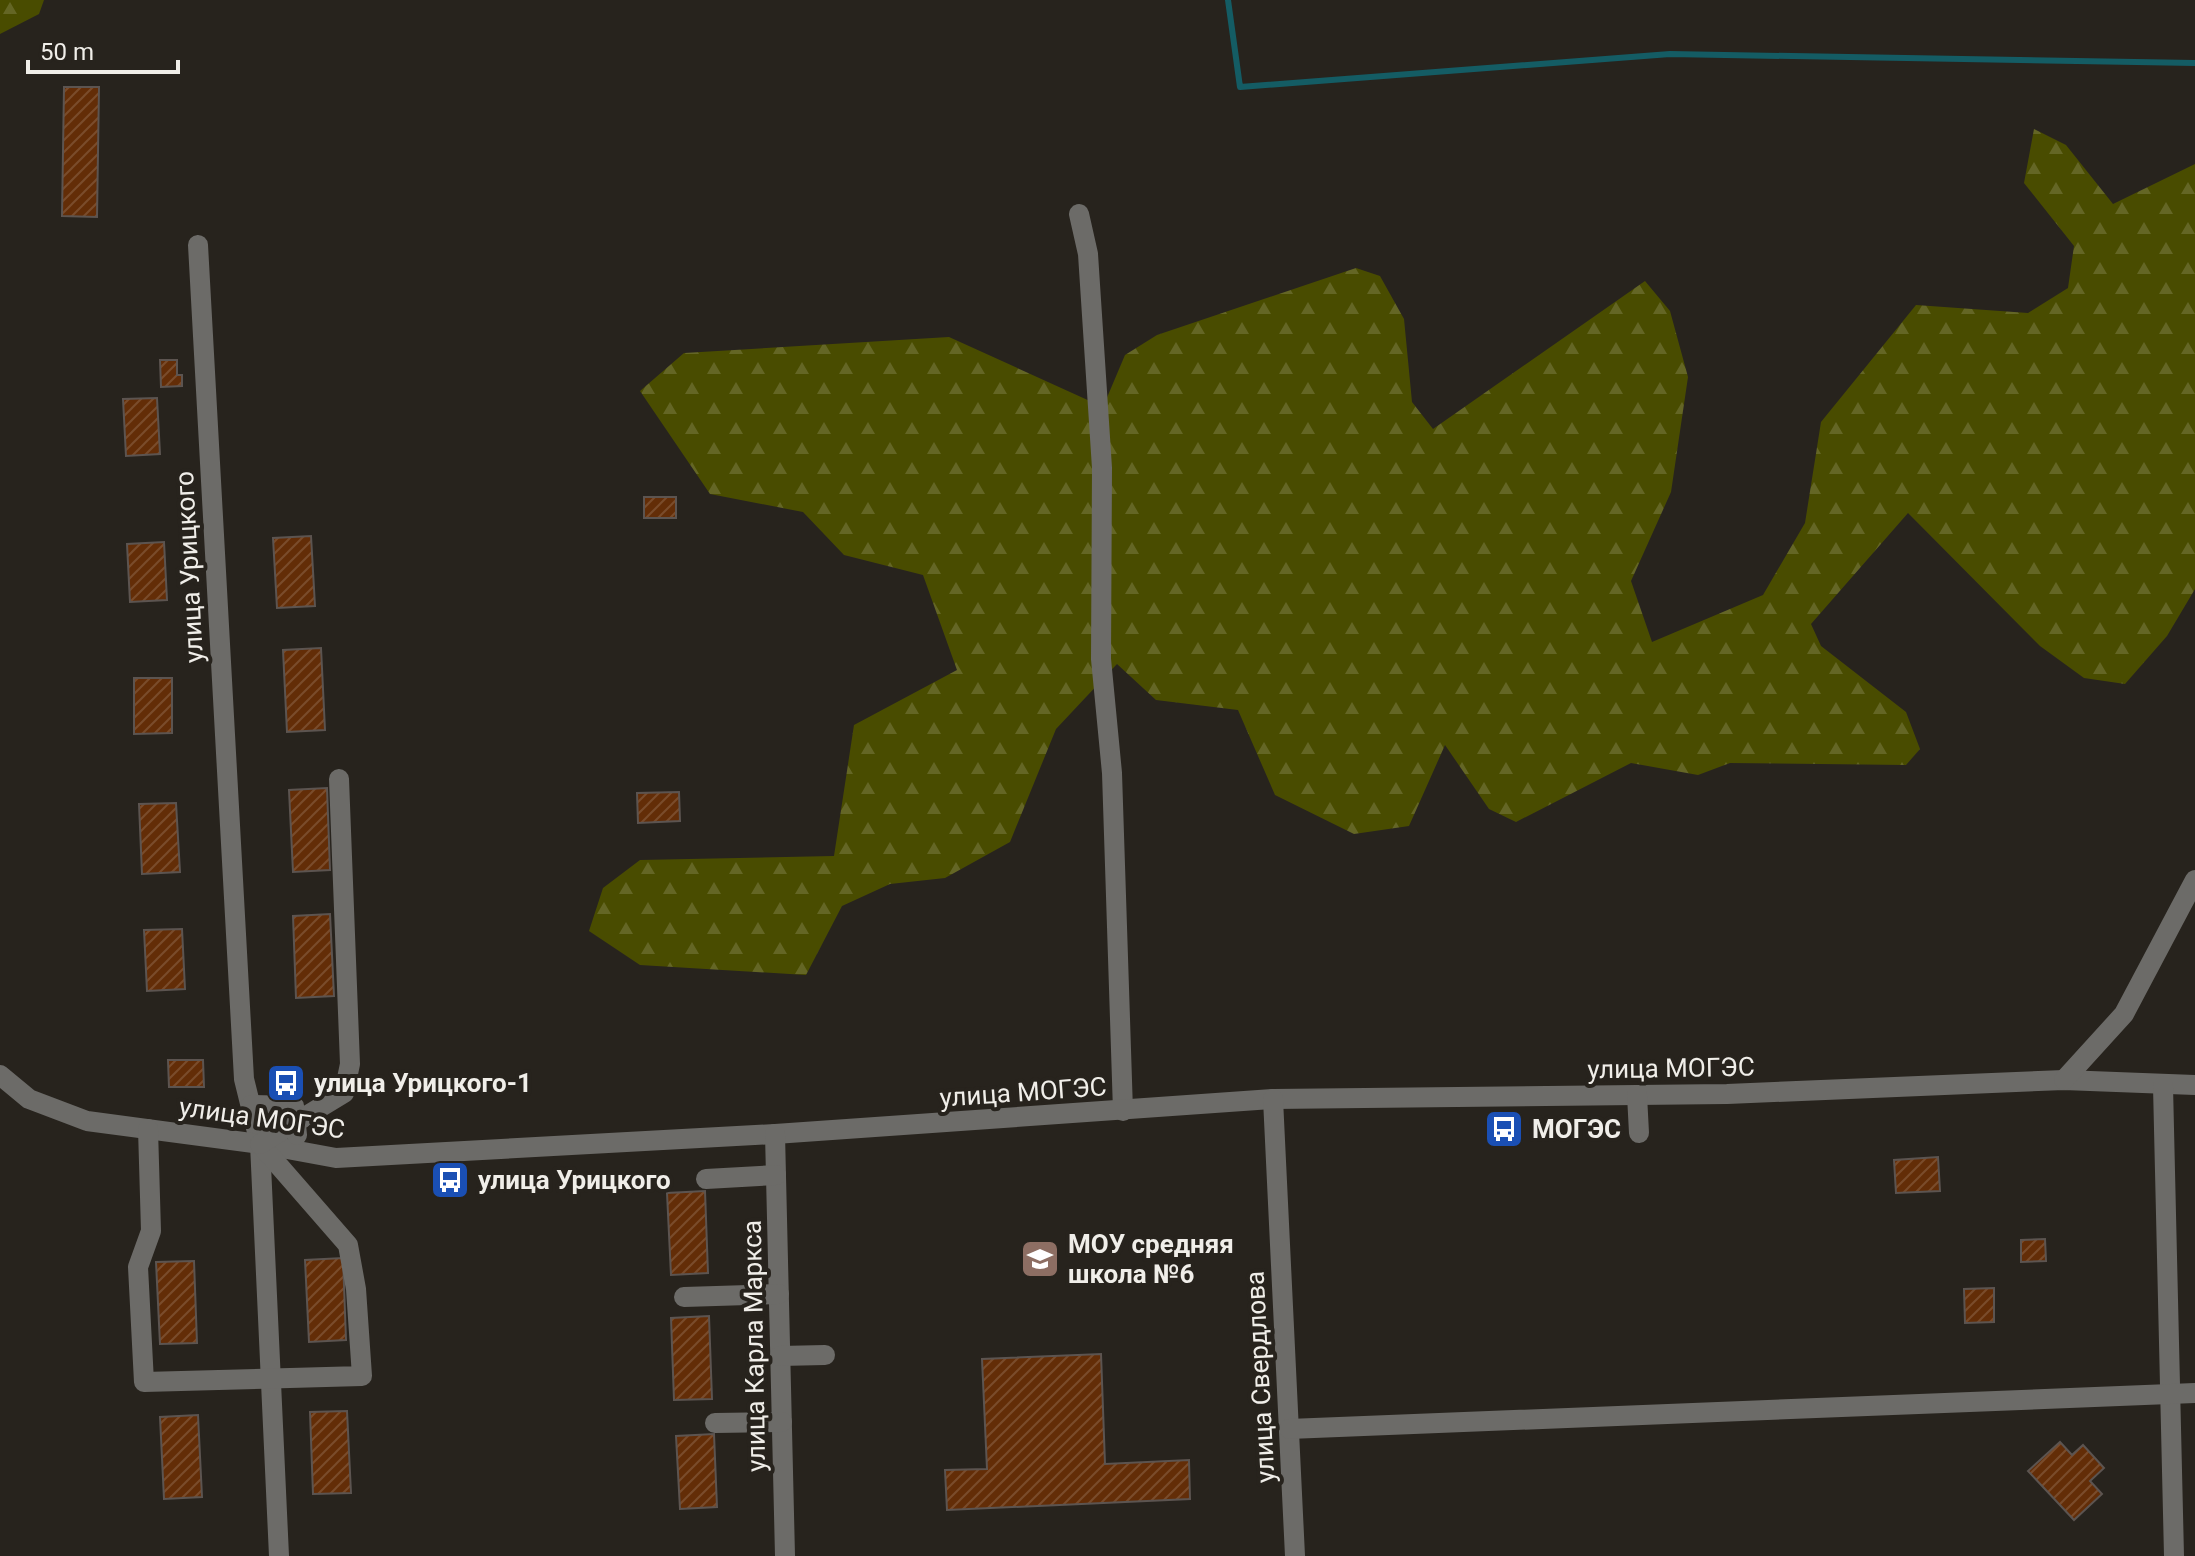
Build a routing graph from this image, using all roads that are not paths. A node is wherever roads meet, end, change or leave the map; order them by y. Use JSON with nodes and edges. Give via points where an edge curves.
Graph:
{"nodes":[{"id":1,"x":1079,"y":214,"type":"dead end"},
{"id":2,"x":198,"y":245,"type":"dead end"},
{"id":3,"x":339,"y":779,"type":"dead end"},
{"id":4,"x":2195,"y":880,"type":"edge"},
{"id":5,"x":0,"y":1075,"type":"edge"},
{"id":6,"x":2064,"y":1080,"type":"junction"},
{"id":7,"x":2195,"y":1085,"type":"edge"},
{"id":8,"x":2163,"y":1086,"type":"junction"},
{"id":9,"x":1637,"y":1095,"type":"junction"},
{"id":10,"x":1273,"y":1099,"type":"junction"},
{"id":11,"x":251,"y":1105,"type":"junction"},
{"id":12,"x":1123,"y":1111,"type":"junction"},
{"id":13,"x":296,"y":1123,"type":"junction"},
{"id":14,"x":148,"y":1129,"type":"junction"},
{"id":15,"x":1639,"y":1133,"type":"dead end"},
{"id":16,"x":775,"y":1134,"type":"junction"},
{"id":17,"x":260,"y":1144,"type":"junction"},
{"id":18,"x":299,"y":1151,"type":"junction"},
{"id":19,"x":776,"y":1175,"type":"junction"},
{"id":20,"x":706,"y":1179,"type":"dead end"},
{"id":21,"x":779,"y":1294,"type":"junction"},
{"id":22,"x":684,"y":1297,"type":"dead end"},
{"id":23,"x":825,"y":1355,"type":"dead end"},
{"id":24,"x":780,"y":1356,"type":"junction"},
{"id":25,"x":271,"y":1380,"type":"junction"},
{"id":26,"x":2195,"y":1393,"type":"edge"},
{"id":27,"x":2169,"y":1394,"type":"junction"},
{"id":28,"x":782,"y":1422,"type":"junction"},
{"id":29,"x":715,"y":1423,"type":"dead end"},
{"id":30,"x":1289,"y":1429,"type":"junction"},
{"id":31,"x":279,"y":1556,"type":"edge"},
{"id":32,"x":785,"y":1556,"type":"edge"},
{"id":33,"x":1295,"y":1556,"type":"edge"},
{"id":34,"x":2174,"y":1556,"type":"edge"}],
"edges":[{"from":1,"to":12,"type":"street","via":[[1088,254],[1102,468],[1101,659],[1112,773]]},
{"from":2,"to":11,"type":"street","name":"улица Урицкого","via":[[243,1063]]},
{"from":3,"to":13,"type":"street","via":[[350,1064],[344,1093]]},
{"from":4,"to":6,"type":"street","via":[[2124,1014]]},
{"from":5,"to":14,"type":"street","name":"улица МОГЭС","via":[[29,1099],[87,1121]]},
{"from":6,"to":8,"type":"street","name":"улица МОГЭС"},
{"from":6,"to":9,"type":"street","name":"улица МОГЭС"},
{"from":7,"to":8,"type":"street","name":"улица МОГЭС"},
{"from":8,"to":27,"type":"street"},
{"from":9,"to":10,"type":"street","name":"улица МОГЭС"},
{"from":9,"to":15,"type":"street"},
{"from":10,"to":12,"type":"street","name":"улица МОГЭС"},
{"from":10,"to":30,"type":"street","name":"улица Свердлова"},
{"from":11,"to":13,"type":"street","via":[[294,1106]]},
{"from":11,"to":17,"type":"street","name":"улица Урицкого"},
{"from":12,"to":16,"type":"street","name":"улица МОГЭС"},
{"from":13,"to":17,"type":"street"},
{"from":13,"to":18,"type":"street"},
{"from":14,"to":17,"type":"street","name":"улица МОГЭС"},
{"from":14,"to":25,"type":"street","via":[[151,1231],[138,1267],[144,1382]]},
{"from":16,"to":18,"type":"street","name":"улица МОГЭС","via":[[336,1158]]},
{"from":16,"to":19,"type":"street","name":"улица Карла Маркса"},
{"from":17,"to":18,"type":"street","name":"улица МОГЭС"},
{"from":17,"to":25,"type":"street","name":"улица Урицкого"},
{"from":17,"to":25,"type":"street","via":[[348,1245],[362,1376]]},
{"from":19,"to":20,"type":"street"},
{"from":19,"to":21,"type":"street","name":"улица Карла Маркса"},
{"from":21,"to":22,"type":"street"},
{"from":21,"to":24,"type":"street","name":"улица Карла Маркса"},
{"from":23,"to":24,"type":"street"},
{"from":24,"to":28,"type":"street","name":"улица Карла Маркса"},
{"from":25,"to":31,"type":"street","name":"улица Урицкого"},
{"from":26,"to":27,"type":"street"},
{"from":27,"to":30,"type":"street"},
{"from":27,"to":34,"type":"street"},
{"from":28,"to":29,"type":"street"},
{"from":28,"to":32,"type":"street","name":"улица Карла Маркса"},
{"from":30,"to":33,"type":"street","name":"улица Свердлова"}]}
